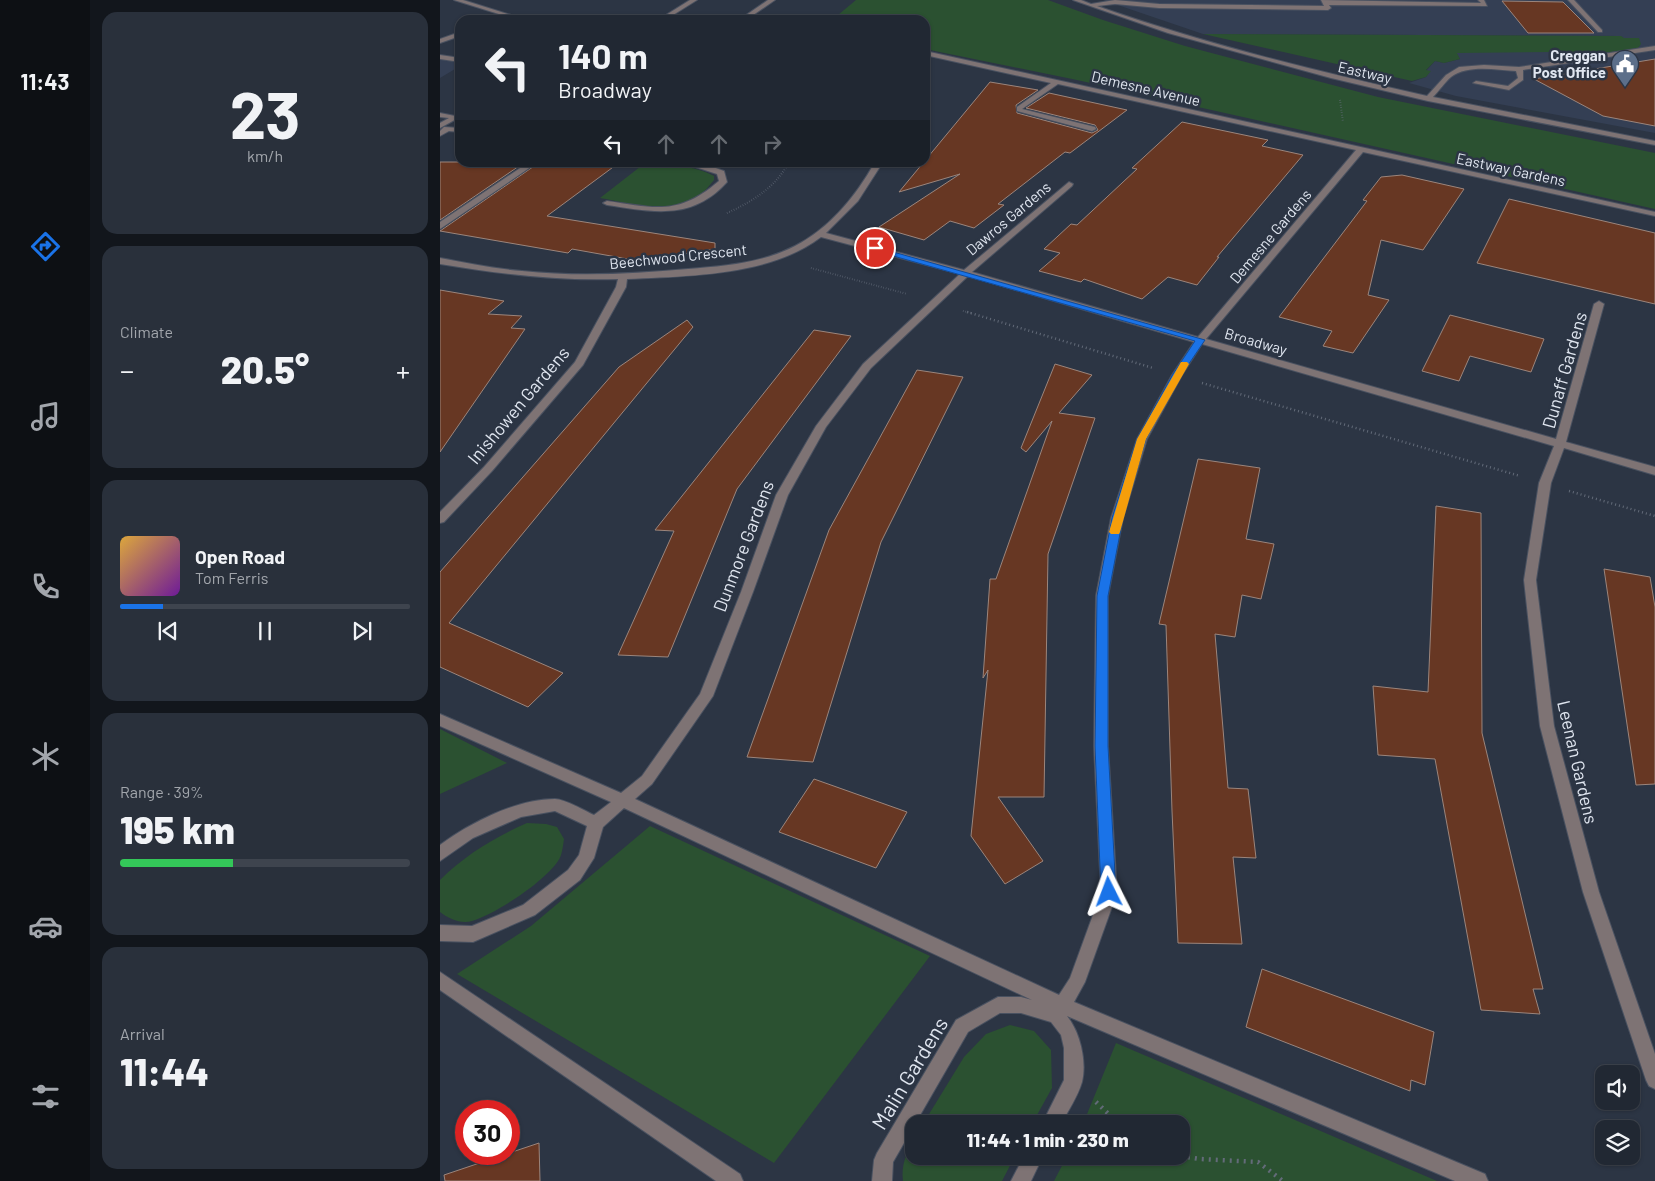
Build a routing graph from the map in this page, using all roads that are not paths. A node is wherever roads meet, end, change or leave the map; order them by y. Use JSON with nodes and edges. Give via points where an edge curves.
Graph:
{"nodes":[{"id":1,"x":457,"y":0,"type":"edge"},
{"id":2,"x":694,"y":0,"type":"edge"},
{"id":3,"x":772,"y":0,"type":"edge"},
{"id":4,"x":1076,"y":0,"type":"edge"},
{"id":5,"x":1481,"y":0,"type":"edge"},
{"id":6,"x":1571,"y":0,"type":"edge"},
{"id":7,"x":1324,"y":1,"type":"edge"},
{"id":8,"x":1089,"y":5,"type":"junction"},
{"id":9,"x":506,"y":15,"type":"edge"},
{"id":10,"x":669,"y":15,"type":"edge"},
{"id":11,"x":750,"y":15,"type":"edge"},
{"id":12,"x":1600,"y":31,"type":"dead end"},
{"id":13,"x":455,"y":36,"type":"edge"},
{"id":14,"x":440,"y":41,"type":"edge"},
{"id":15,"x":1655,"y":48,"type":"edge"},
{"id":16,"x":930,"y":55,"type":"edge"},
{"id":17,"x":440,"y":57,"type":"edge"},
{"id":18,"x":455,"y":59,"type":"edge"},
{"id":19,"x":1519,"y":69,"type":"junction"},
{"id":20,"x":1057,"y":82,"type":"junction"},
{"id":21,"x":1476,"y":83,"type":"dead end"},
{"id":22,"x":1428,"y":99,"type":"junction"},
{"id":23,"x":440,"y":114,"type":"edge"},
{"id":24,"x":455,"y":117,"type":"edge"},
{"id":25,"x":455,"y":118,"type":"edge"},
{"id":26,"x":442,"y":129,"type":"edge"},
{"id":27,"x":1092,"y":129,"type":"dead end"},
{"id":28,"x":455,"y":130,"type":"edge"},
{"id":29,"x":1655,"y":143,"type":"edge"},
{"id":30,"x":1360,"y":150,"type":"junction"},
{"id":31,"x":528,"y":167,"type":"edge"},
{"id":32,"x":706,"y":167,"type":"edge"},
{"id":33,"x":876,"y":167,"type":"edge"},
{"id":34,"x":1069,"y":184,"type":"dead end"},
{"id":35,"x":607,"y":203,"type":"dead end"},
{"id":36,"x":1655,"y":214,"type":"edge"},
{"id":37,"x":440,"y":226,"type":"edge"},
{"id":38,"x":820,"y":234,"type":"junction"},
{"id":39,"x":440,"y":261,"type":"edge"},
{"id":40,"x":966,"y":272,"type":"junction"},
{"id":41,"x":623,"y":277,"type":"junction"},
{"id":42,"x":1599,"y":304,"type":"dead end"},
{"id":43,"x":1200,"y":340,"type":"junction"},
{"id":44,"x":1560,"y":445,"type":"junction"},
{"id":45,"x":1655,"y":471,"type":"edge"},
{"id":46,"x":440,"y":519,"type":"edge"},
{"id":47,"x":440,"y":720,"type":"edge"},
{"id":48,"x":622,"y":801,"type":"junction"},
{"id":49,"x":596,"y":823,"type":"junction"},
{"id":50,"x":440,"y":854,"type":"edge"},
{"id":51,"x":440,"y":933,"type":"edge"},
{"id":52,"x":440,"y":980,"type":"edge"},
{"id":53,"x":1059,"y":1010,"type":"junction"},
{"id":54,"x":1655,"y":1080,"type":"edge"},
{"id":55,"x":1056,"y":1115,"type":"edge"},
{"id":56,"x":1029,"y":1165,"type":"edge"},
{"id":57,"x":733,"y":1181,"type":"edge"},
{"id":58,"x":882,"y":1181,"type":"edge"},
{"id":59,"x":1021,"y":1181,"type":"edge"},
{"id":60,"x":1478,"y":1181,"type":"edge"}],
"edges":[{"from":1,"to":9,"type":"street"},
{"from":2,"to":10,"type":"street"},
{"from":3,"to":11,"type":"street"},
{"from":4,"to":8,"type":"street","name":"Eastway"},
{"from":5,"to":7,"type":"street","via":[[1485,5]]},
{"from":6,"to":12,"type":"street"},
{"from":7,"to":8,"type":"street","via":[[1328,8],[1159,6],[1115,2]]},
{"from":8,"to":22,"type":"street","name":"Eastway","via":[[1180,35]]},
{"from":13,"to":14,"type":"street"},
{"from":15,"to":19,"type":"street"},
{"from":16,"to":20,"type":"street","name":"Demesne Avenue"},
{"from":17,"to":18,"type":"street"},
{"from":19,"to":21,"type":"street","via":[[1520,79],[1510,88]]},
{"from":19,"to":22,"type":"street","via":[[1459,69],[1448,76]]},
{"from":20,"to":27,"type":"street","via":[[1019,110]]},
{"from":20,"to":30,"type":"street","name":"Demesne Avenue"},
{"from":22,"to":29,"type":"street","name":"Eastway"},
{"from":23,"to":24,"type":"street"},
{"from":25,"to":26,"type":"street"},
{"from":26,"to":28,"type":"street"},
{"from":30,"to":36,"type":"street","name":"Eastway Gardens"},
{"from":30,"to":43,"type":"street","name":"Demesne Gardens"},
{"from":31,"to":37,"type":"street"},
{"from":32,"to":35,"type":"street","via":[[721,173],[723,182],[707,197],[684,208],[662,211]]},
{"from":33,"to":38,"type":"street","name":"Beechwood Crescent","via":[[846,209]]},
{"from":34,"to":40,"type":"street","name":"Dawros Gardens"},
{"from":38,"to":40,"type":"street","name":"Broadway"},
{"from":38,"to":41,"type":"street","name":"Beechwood Crescent","via":[[799,248],[772,258],[714,270]]},
{"from":39,"to":41,"type":"street","name":"Beechwood Crescent","via":[[531,275]]},
{"from":40,"to":43,"type":"street","name":"Broadway"},
{"from":40,"to":48,"type":"street","name":"Dunmore Gardens","via":[[867,366],[821,426],[782,495],[706,696],[647,780]]},
{"from":41,"to":46,"type":"street","name":"Inishowen Gardens","via":[[621,287],[579,363],[488,469]]},
{"from":42,"to":44,"type":"street","name":"Dunaff Gardens"},
{"from":43,"to":44,"type":"street","name":"Broadway"},
{"from":43,"to":53,"type":"street","via":[[1142,439],[1117,518],[1102,596],[1101,746],[1109,892],[1077,982]]},
{"from":44,"to":45,"type":"street","name":"Broadway"},
{"from":44,"to":54,"type":"street","name":"Leenan Gardens","via":[[1545,483],[1530,580],[1547,726],[1591,892]]},
{"from":47,"to":48,"type":"street"},
{"from":48,"to":49,"type":"street","name":"Dunmore Gardens"},
{"from":48,"to":53,"type":"street"},
{"from":49,"to":50,"type":"street","via":[[556,805],[519,810],[468,834]]},
{"from":49,"to":51,"type":"street","via":[[586,858],[574,875],[529,910],[473,934]]},
{"from":52,"to":57,"type":"street"},
{"from":53,"to":55,"type":"street","via":[[1073,1048],[1073,1081]]},
{"from":53,"to":58,"type":"street","name":"Malin Gardens","via":[[998,1005],[962,1026],[884,1160]]},
{"from":53,"to":60,"type":"street"},
{"from":56,"to":59,"type":"street"}]}
